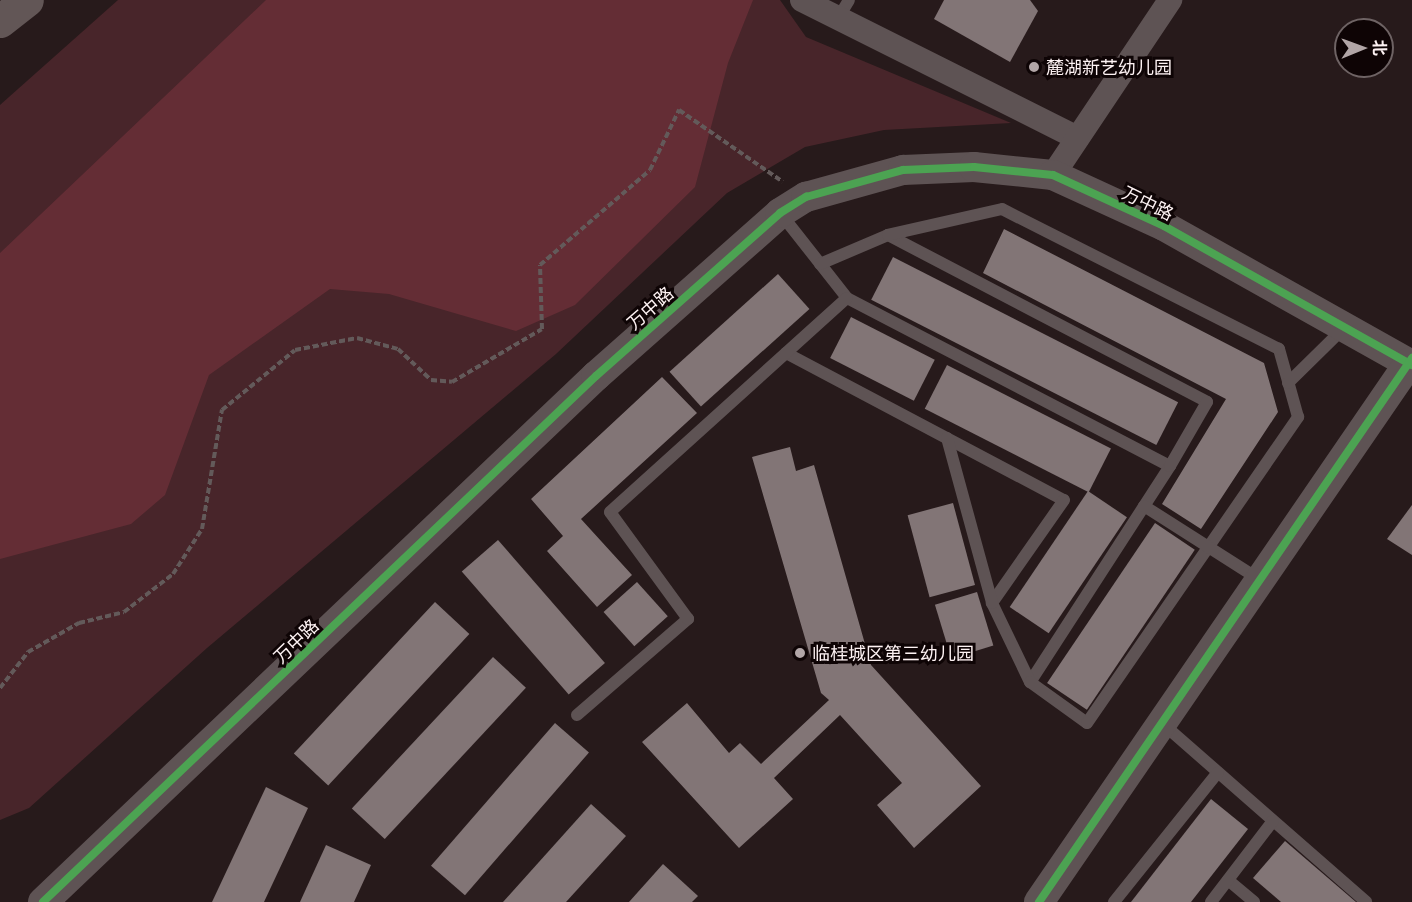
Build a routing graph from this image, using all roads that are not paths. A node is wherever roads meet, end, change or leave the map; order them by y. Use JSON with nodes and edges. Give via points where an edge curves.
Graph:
{"nodes":[{"id":1,"x":27,"y":0,"type":"edge"},
{"id":2,"x":1170,"y":0,"type":"edge"},
{"id":3,"x":804,"y":2,"type":"edge"},
{"id":4,"x":843,"y":10,"type":"edge"},
{"id":5,"x":0,"y":21,"type":"edge"},
{"id":6,"x":1077,"y":138,"type":"junction"},
{"id":7,"x":1053,"y":175,"type":"junction"},
{"id":8,"x":780,"y":213,"type":"junction"},
{"id":9,"x":888,"y":235,"type":"junction"},
{"id":10,"x":820,"y":264,"type":"junction"},
{"id":11,"x":847,"y":298,"type":"junction"},
{"id":12,"x":1345,"y":327,"type":"junction"},
{"id":13,"x":786,"y":353,"type":"junction"},
{"id":14,"x":1411,"y":362,"type":"edge"},
{"id":15,"x":1288,"y":383,"type":"junction"},
{"id":16,"x":947,"y":438,"type":"junction"},
{"id":17,"x":1170,"y":466,"type":"junction"},
{"id":18,"x":1144,"y":506,"type":"junction"},
{"id":19,"x":1208,"y":547,"type":"junction"},
{"id":20,"x":1261,"y":580,"type":"junction"},
{"id":21,"x":992,"y":603,"type":"junction"},
{"id":22,"x":1030,"y":682,"type":"junction"},
{"id":23,"x":577,"y":715,"type":"dead end"},
{"id":24,"x":1163,"y":724,"type":"junction"},
{"id":25,"x":1218,"y":772,"type":"junction"},
{"id":26,"x":1274,"y":821,"type":"junction"},
{"id":27,"x":1228,"y":880,"type":"junction"},
{"id":28,"x":43,"y":902,"type":"edge"},
{"id":29,"x":1039,"y":902,"type":"edge"},
{"id":30,"x":1114,"y":902,"type":"edge"},
{"id":31,"x":1211,"y":902,"type":"edge"},
{"id":32,"x":1254,"y":902,"type":"edge"},
{"id":33,"x":1366,"y":902,"type":"edge"}],
"edges":[{"from":1,"to":5,"type":"main road"},
{"from":2,"to":6,"type":"street"},
{"from":3,"to":4,"type":"street"},
{"from":4,"to":6,"type":"street"},
{"from":6,"to":7,"type":"street"},
{"from":7,"to":8,"type":"street","name":"万中路","via":[[974,167],[903,170],[806,197]]},
{"from":7,"to":12,"type":"street","name":"万中路","via":[[1164,226]]},
{"from":8,"to":10,"type":"lane"},
{"from":8,"to":28,"type":"street","name":"万中路","via":[[596,376]]},
{"from":9,"to":10,"type":"lane"},
{"from":9,"to":15,"type":"lane","via":[[1002,209],[1279,349]]},
{"from":9,"to":17,"type":"lane","via":[[1207,402]]},
{"from":10,"to":11,"type":"lane"},
{"from":11,"to":13,"type":"lane"},
{"from":11,"to":17,"type":"lane"},
{"from":12,"to":14,"type":"street","name":"万中路"},
{"from":12,"to":15,"type":"lane"},
{"from":13,"to":16,"type":"lane"},
{"from":13,"to":23,"type":"lane","via":[[610,513],[688,619]]},
{"from":14,"to":20,"type":"street"},
{"from":15,"to":19,"type":"lane","via":[[1298,417]]},
{"from":16,"to":21,"type":"lane"},
{"from":16,"to":21,"type":"lane","via":[[1064,500]]},
{"from":17,"to":18,"type":"lane"},
{"from":18,"to":19,"type":"lane"},
{"from":18,"to":22,"type":"lane"},
{"from":19,"to":20,"type":"lane"},
{"from":19,"to":22,"type":"lane","via":[[1087,723]]},
{"from":20,"to":24,"type":"street"},
{"from":21,"to":22,"type":"lane"},
{"from":24,"to":25,"type":"lane"},
{"from":24,"to":29,"type":"street"},
{"from":25,"to":26,"type":"lane"},
{"from":25,"to":30,"type":"lane"},
{"from":26,"to":27,"type":"lane"},
{"from":26,"to":33,"type":"lane"},
{"from":27,"to":31,"type":"lane"},
{"from":27,"to":32,"type":"lane"}]}
